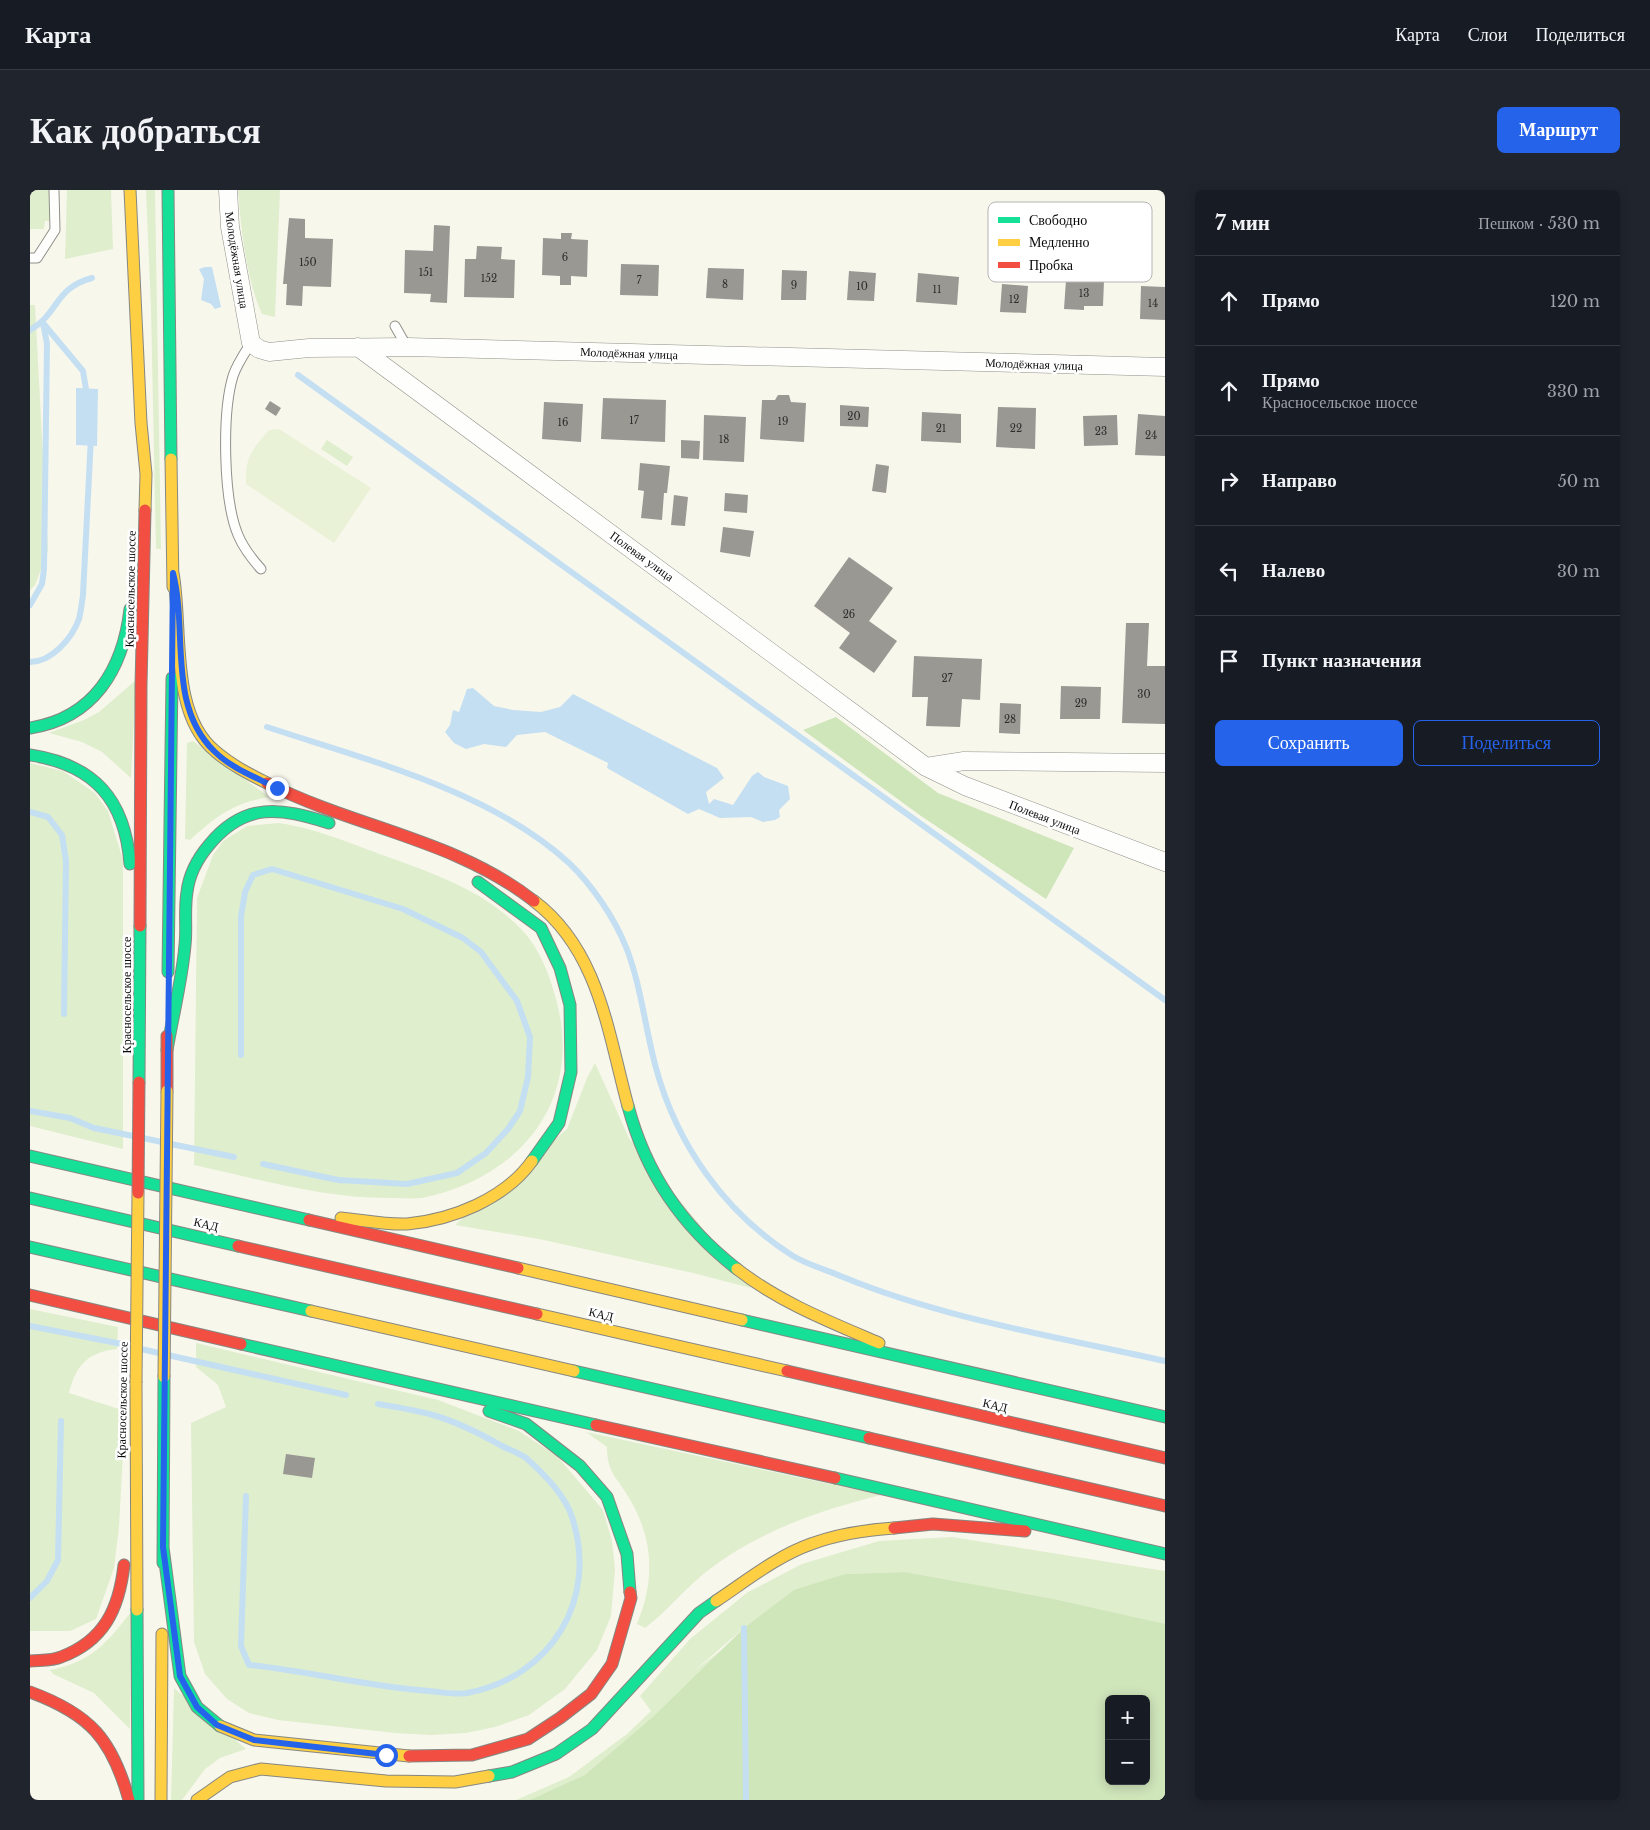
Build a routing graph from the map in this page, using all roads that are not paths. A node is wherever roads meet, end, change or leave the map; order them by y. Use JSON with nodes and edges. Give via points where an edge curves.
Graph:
{"nodes":[{"id":1,"x":54,"y":190,"type":"edge"},
{"id":2,"x":130,"y":190,"type":"edge"},
{"id":3,"x":168,"y":190,"type":"edge"},
{"id":4,"x":228,"y":190,"type":"edge"},
{"id":5,"x":30,"y":258,"type":"edge"},
{"id":6,"x":395,"y":326,"type":"dead end"},
{"id":7,"x":251,"y":343,"type":"junction"},
{"id":8,"x":358,"y":347,"type":"junction"},
{"id":9,"x":408,"y":347,"type":"junction"},
{"id":10,"x":1165,"y":368,"type":"edge"},
{"id":11,"x":141,"y":423,"type":"junction"},
{"id":12,"x":261,"y":569,"type":"dead end"},
{"id":13,"x":173,"y":573,"type":"junction"},
{"id":14,"x":30,"y":728,"type":"edge"},
{"id":15,"x":30,"y":755,"type":"edge"},
{"id":16,"x":1165,"y":763,"type":"edge"},
{"id":17,"x":926,"y":767,"type":"junction"},
{"id":18,"x":336,"y":826,"type":"dead end"},
{"id":19,"x":1165,"y":862,"type":"edge"},
{"id":20,"x":471,"y":878,"type":"dead end"},
{"id":21,"x":139,"y":1018,"type":"junction"},
{"id":22,"x":167,"y":1050,"type":"junction"},
{"id":23,"x":30,"y":1156,"type":"edge"},
{"id":24,"x":30,"y":1198,"type":"edge"},
{"id":25,"x":236,"y":1205,"type":"junction"},
{"id":26,"x":30,"y":1247,"type":"edge"},
{"id":27,"x":30,"y":1295,"type":"edge"},
{"id":28,"x":931,"y":1364,"type":"junction"},
{"id":29,"x":387,"y":1379,"type":"junction"},
{"id":30,"x":1165,"y":1417,"type":"edge"},
{"id":31,"x":1165,"y":1458,"type":"edge"},
{"id":32,"x":135,"y":1466,"type":"junction"},
{"id":33,"x":1165,"y":1506,"type":"edge"},
{"id":34,"x":1072,"y":1534,"type":"junction"},
{"id":35,"x":163,"y":1547,"type":"junction"},
{"id":36,"x":1165,"y":1554,"type":"edge"},
{"id":37,"x":30,"y":1661,"type":"edge"},
{"id":38,"x":30,"y":1692,"type":"edge"},
{"id":39,"x":129,"y":1800,"type":"edge"},
{"id":40,"x":138,"y":1800,"type":"edge"},
{"id":41,"x":162,"y":1800,"type":"edge"},
{"id":42,"x":197,"y":1800,"type":"edge"}],
"edges":[{"from":1,"to":5,"type":"lane","via":[[55,230],[37,258]]},
{"from":2,"to":11,"type":"main road","name":"Красносельское шоссе"},
{"from":3,"to":13,"type":"main road"},
{"from":4,"to":7,"type":"street","name":"Молодёжная улица","via":[[230,227]]},
{"from":6,"to":9,"type":"lane"},
{"from":7,"to":8,"type":"street","name":"Молодёжная улица","via":[[269,352]]},
{"from":7,"to":12,"type":"lane","via":[[238,362],[233,377],[228,399],[226,450],[234,522],[238,535]]},
{"from":8,"to":9,"type":"street","name":"Молодёжная улица"},
{"from":8,"to":17,"type":"street","name":"Полевая улица"},
{"from":9,"to":10,"type":"street","name":"Молодёжная улица"},
{"from":11,"to":14,"type":"main road","via":[[129,629],[120,658],[105,687],[85,707]]},
{"from":11,"to":21,"type":"main road","name":"Красносельское шоссе","via":[[146,474]]},
{"from":13,"to":22,"type":"main road"},
{"from":13,"to":28,"type":"main road","via":[[180,607],[184,688],[189,712],[198,732],[215,752],[238,769],[277,788],[448,851],[533,897],[563,928],[585,959],[646,1160],[670,1202],[710,1249],[781,1299]]},
{"from":15,"to":21,"type":"main road","via":[[69,765],[100,786],[119,811],[130,859],[130,933]]},
{"from":16,"to":17,"type":"street","via":[[964,761]]},
{"from":17,"to":19,"type":"street","name":"Полевая улица","via":[[965,786]]},
{"from":18,"to":22,"type":"main road","via":[[302,814],[261,811],[235,820],[216,836],[200,857],[188,886],[185,944]]},
{"from":20,"to":25,"type":"main road","via":[[541,928],[560,968],[570,1004],[570,1072],[559,1122],[527,1168],[489,1200],[442,1217],[406,1224]]},
{"from":21,"to":32,"type":"main road","name":"Красносельское шоссе","bridge":true},
{"from":22,"to":35,"type":"main road","bridge":true},
{"from":23,"to":25,"type":"main road"},
{"from":24,"to":31,"type":"main road","name":"КАД"},
{"from":25,"to":28,"type":"main road"},
{"from":26,"to":33,"type":"main road"},
{"from":27,"to":29,"type":"main road"},
{"from":28,"to":30,"type":"main road"},
{"from":29,"to":34,"type":"main road","via":[[897,1491]]},
{"from":29,"to":35,"type":"main road","via":[[526,1424],[580,1466],[607,1497],[627,1554],[631,1598],[612,1664],[591,1694],[560,1718],[528,1739],[472,1755],[427,1757],[254,1740],[217,1725],[197,1707],[180,1676]]},
{"from":32,"to":37,"type":"main road","via":[[121,1592],[108,1620],[89,1643],[59,1658]]},
{"from":32,"to":40,"type":"main road","name":"Красносельское шоссе"},
{"from":34,"to":36,"type":"main road"},
{"from":34,"to":42,"type":"main road","via":[[933,1524],[857,1531],[810,1544],[761,1570],[699,1613],[592,1728],[556,1754],[538,1762],[512,1772],[455,1782],[386,1781],[262,1769],[230,1777]]},
{"from":35,"to":41,"type":"main road"},
{"from":38,"to":39,"type":"main road","via":[[57,1700],[83,1716],[106,1739],[123,1776]]}]}
